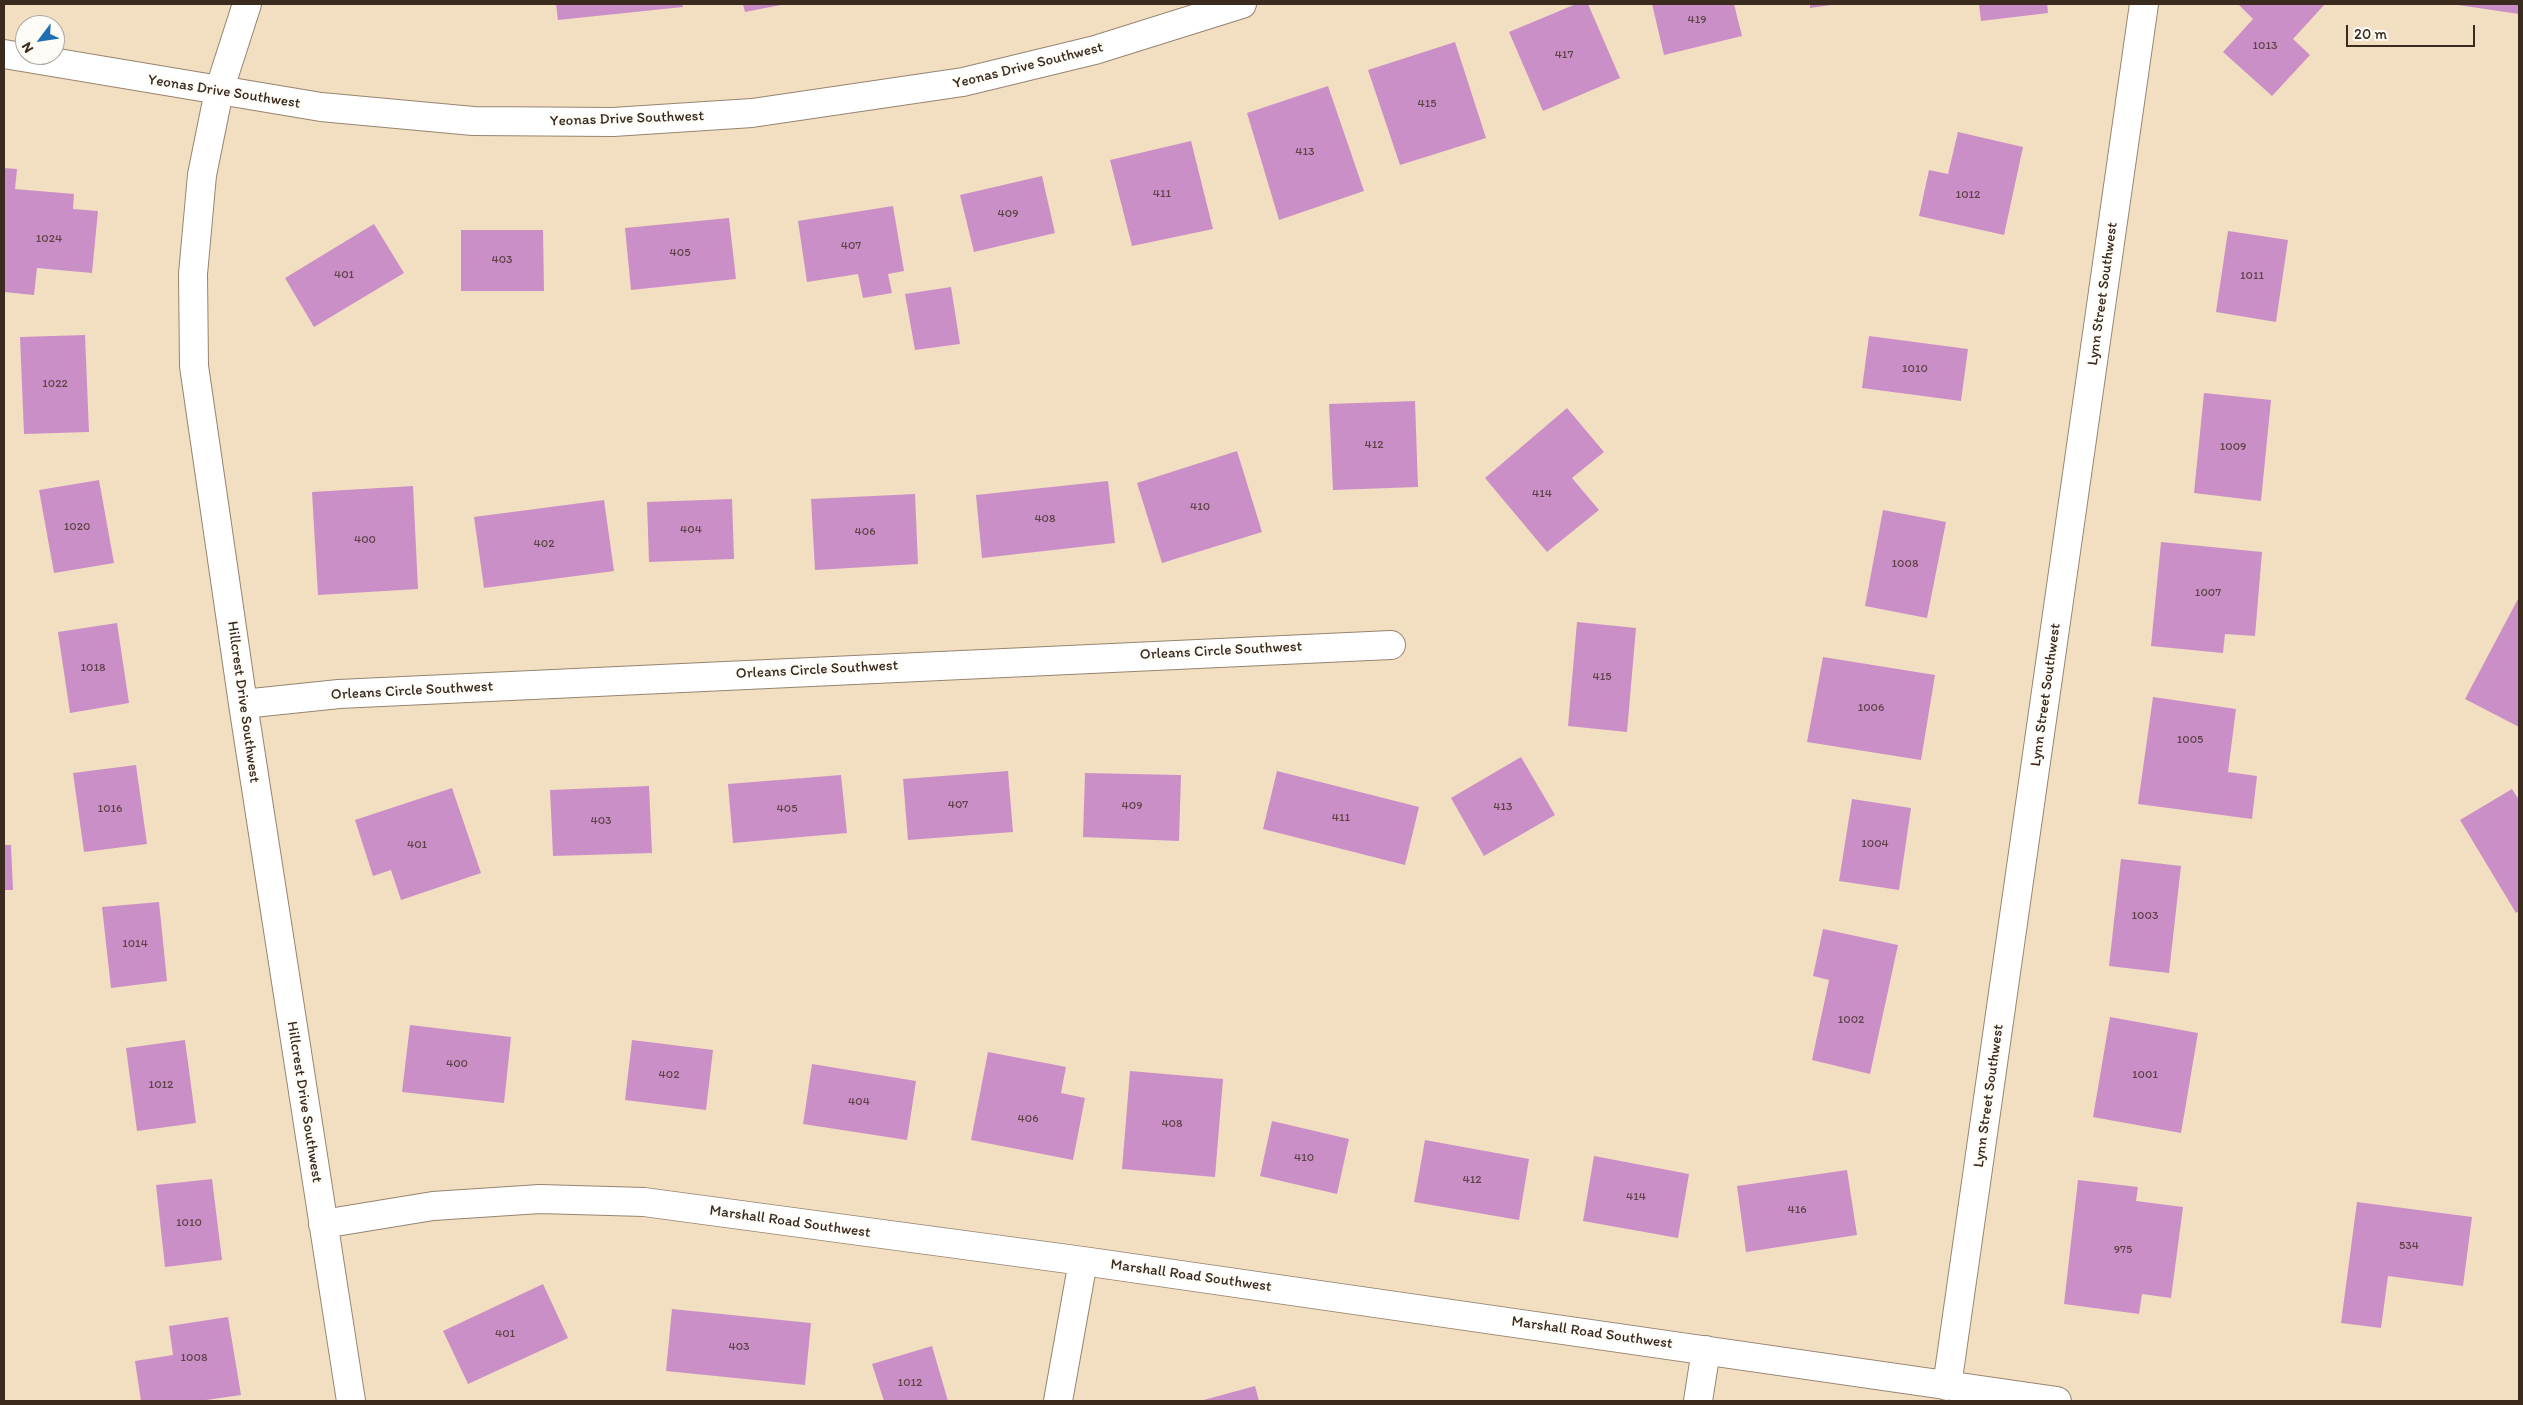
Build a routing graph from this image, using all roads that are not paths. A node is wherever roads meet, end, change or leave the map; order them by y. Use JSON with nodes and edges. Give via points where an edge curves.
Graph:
{"nodes":[{"id":1,"x":247,"y":4,"type":"edge"},
{"id":2,"x":1242,"y":4,"type":"edge"},
{"id":3,"x":2144,"y":4,"type":"edge"},
{"id":4,"x":4,"y":54,"type":"edge"},
{"id":5,"x":219,"y":91,"type":"junction"},
{"id":6,"x":1391,"y":645,"type":"dead end"},
{"id":7,"x":243,"y":704,"type":"junction"},
{"id":8,"x":323,"y":1224,"type":"junction"},
{"id":9,"x":1083,"y":1261,"type":"junction"},
{"id":10,"x":1706,"y":1350,"type":"junction"},
{"id":11,"x":1947,"y":1386,"type":"junction"},
{"id":12,"x":351,"y":1401,"type":"edge"},
{"id":13,"x":1058,"y":1401,"type":"edge"},
{"id":14,"x":1698,"y":1401,"type":"edge"},
{"id":15,"x":2057,"y":1401,"type":"edge"}],
"edges":[{"from":1,"to":5,"type":"street","name":"Hillcrest Drive Southwest"},
{"from":2,"to":5,"type":"street","name":"Yeonas Drive Southwest","via":[[1096,50],[964,82],[752,113],[613,122],[472,121],[321,107]]},
{"from":3,"to":11,"type":"street","name":"Lynn Street Southwest"},
{"from":4,"to":5,"type":"street","name":"Yeonas Drive Southwest"},
{"from":5,"to":7,"type":"street","name":"Hillcrest Drive Southwest","via":[[202,175],[193,274],[194,366]]},
{"from":6,"to":7,"type":"street","name":"Orleans Circle Southwest","via":[[338,694]]},
{"from":7,"to":8,"type":"street","name":"Hillcrest Drive Southwest"},
{"from":8,"to":9,"type":"street","name":"Marshall Road Southwest","via":[[433,1206],[540,1199],[644,1202]]},
{"from":8,"to":12,"type":"street","name":"Hillcrest Drive Southwest"},
{"from":9,"to":10,"type":"street","name":"Marshall Road Southwest"},
{"from":9,"to":13,"type":"street"},
{"from":10,"to":11,"type":"street","name":"Marshall Road Southwest"},
{"from":10,"to":14,"type":"street"},
{"from":11,"to":15,"type":"street","name":"Marshall Road Southwest"}]}
